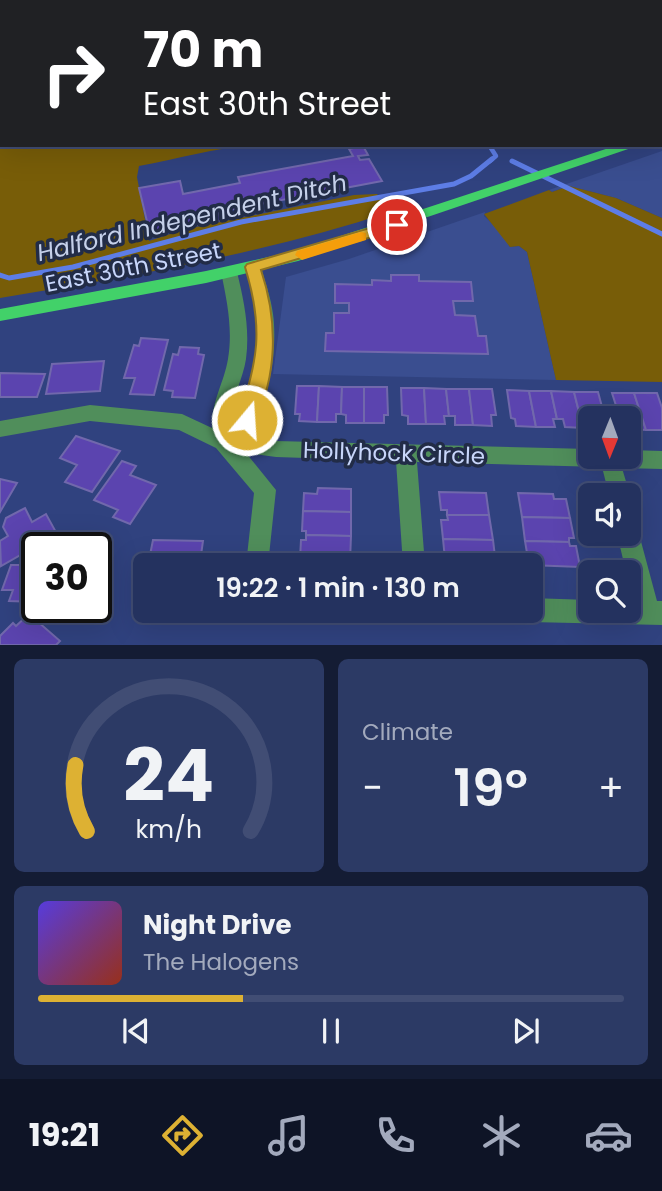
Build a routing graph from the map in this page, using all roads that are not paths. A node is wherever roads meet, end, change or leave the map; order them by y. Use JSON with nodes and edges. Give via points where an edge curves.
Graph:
{"nodes":[{"id":1,"x":626,"y":147,"type":"edge"},
{"id":2,"x":253,"y":267,"type":"junction"},
{"id":3,"x":229,"y":272,"type":"junction"},
{"id":4,"x":0,"y":315,"type":"edge"},
{"id":5,"x":0,"y":429,"type":"edge"},
{"id":6,"x":223,"y":442,"type":"junction"},
{"id":7,"x":406,"y":453,"type":"junction"},
{"id":8,"x":578,"y":458,"type":"edge"},
{"id":9,"x":641,"y":460,"type":"edge"},
{"id":10,"x":662,"y":460,"type":"edge"},
{"id":11,"x":632,"y":546,"type":"edge"},
{"id":12,"x":258,"y":553,"type":"edge"},
{"id":13,"x":413,"y":553,"type":"edge"},
{"id":14,"x":543,"y":610,"type":"edge"},
{"id":15,"x":655,"y":613,"type":"edge"}],
"edges":[{"from":1,"to":2,"type":"main road","name":"East 30th Street","via":[[323,249]]},
{"from":2,"to":3,"type":"main road","name":"East 30th Street"},
{"from":2,"to":6,"type":"street","via":[[264,315],[263,369],[247,420]]},
{"from":3,"to":4,"type":"main road","name":"East 30th Street"},
{"from":3,"to":6,"type":"street","via":[[239,333],[237,361],[221,411]]},
{"from":5,"to":6,"type":"street","via":[[90,413],[182,422]]},
{"from":6,"to":7,"type":"street","name":"Hollyhock Circle","via":[[276,449]]},
{"from":6,"to":12,"type":"street","via":[[265,490]]},
{"from":7,"to":8,"type":"street","name":"Hollyhock Circle"},
{"from":7,"to":13,"type":"street"},
{"from":9,"to":10,"type":"street","name":"Hollyhock Circle"},
{"from":11,"to":15,"type":"street"},
{"from":14,"to":15,"type":"street"}]}
